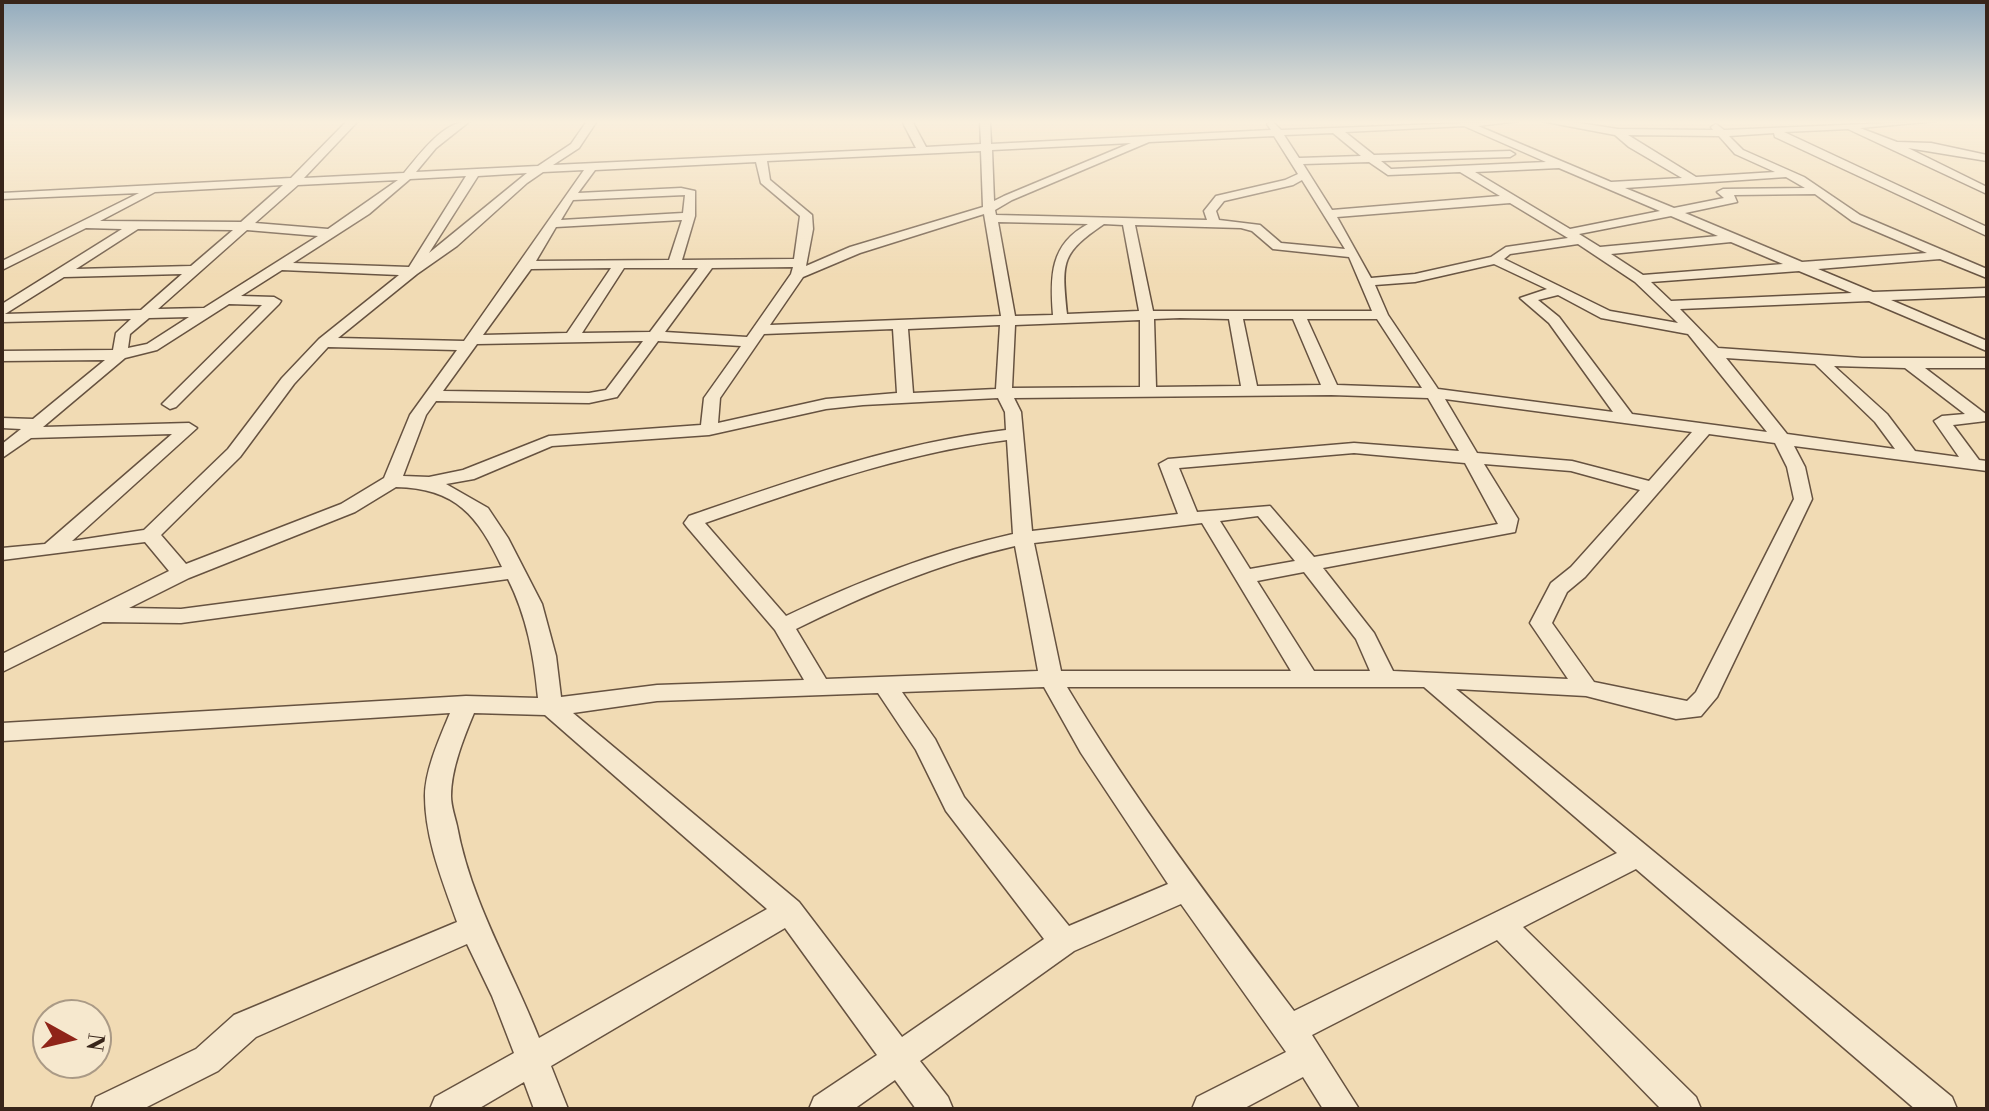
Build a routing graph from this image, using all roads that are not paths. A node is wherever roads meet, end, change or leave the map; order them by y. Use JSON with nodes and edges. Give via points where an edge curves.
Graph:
{"nodes":[{"id":1,"x":303,"y":173,"type":"edge"},
{"id":2,"x":409,"y":173,"type":"edge"},
{"id":3,"x":450,"y":173,"type":"edge"},
{"id":4,"x":474,"y":173,"type":"edge"},
{"id":5,"x":536,"y":173,"type":"edge"},
{"id":6,"x":588,"y":173,"type":"edge"},
{"id":7,"x":763,"y":173,"type":"edge"},
{"id":8,"x":986,"y":173,"type":"edge"},
{"id":9,"x":1068,"y":173,"type":"edge"},
{"id":10,"x":1300,"y":173,"type":"edge"},
{"id":11,"x":1469,"y":173,"type":"edge"},
{"id":12,"x":1579,"y":173,"type":"edge"},
{"id":13,"x":1682,"y":173,"type":"edge"},
{"id":14,"x":1858,"y":173,"type":"edge"},
{"id":15,"x":1951,"y":173,"type":"edge"},
{"id":16,"x":1790,"y":174,"type":"joint"},
{"id":17,"x":406,"y":176,"type":"junction"},
{"id":18,"x":1302,"y":176,"type":"junction"},
{"id":19,"x":1694,"y":180,"type":"junction"},
{"id":20,"x":294,"y":182,"type":"junction"},
{"id":21,"x":1607,"y":185,"type":"junction"},
{"id":22,"x":153,"y":190,"type":"junction"},
{"id":23,"x":1816,"y":191,"type":"junction"},
{"id":24,"x":1987,"y":191,"type":"edge"},
{"id":25,"x":2,"y":196,"type":"edge"},
{"id":26,"x":569,"y":197,"type":"junction"},
{"id":27,"x":1510,"y":199,"type":"junction"},
{"id":28,"x":1668,"y":211,"type":"junction"},
{"id":29,"x":990,"y":214,"type":"junction"},
{"id":30,"x":1328,"y":214,"type":"junction"},
{"id":31,"x":689,"y":216,"type":"junction"},
{"id":32,"x":1099,"y":223,"type":"junction"},
{"id":33,"x":1214,"y":223,"type":"junction"},
{"id":34,"x":553,"y":224,"type":"junction"},
{"id":35,"x":1129,"y":224,"type":"junction"},
{"id":36,"x":88,"y":225,"type":"junction"},
{"id":37,"x":135,"y":225,"type":"junction"},
{"id":38,"x":245,"y":226,"type":"junction"},
{"id":39,"x":1987,"y":232,"type":"edge"},
{"id":40,"x":333,"y":233,"type":"junction"},
{"id":41,"x":1573,"y":237,"type":"junction"},
{"id":42,"x":1731,"y":239,"type":"junction"},
{"id":43,"x":1598,"y":251,"type":"junction"},
{"id":44,"x":1354,"y":254,"type":"junction"},
{"id":45,"x":1944,"y":256,"type":"junction"},
{"id":46,"x":1495,"y":260,"type":"junction"},
{"id":47,"x":6,"y":262,"type":"edge"},
{"id":48,"x":674,"y":264,"type":"junction"},
{"id":49,"x":527,"y":265,"type":"junction"},
{"id":50,"x":620,"y":265,"type":"junction"},
{"id":51,"x":707,"y":265,"type":"junction"},
{"id":52,"x":279,"y":266,"type":"junction"},
{"id":53,"x":1800,"y":267,"type":"junction"},
{"id":54,"x":799,"y":269,"type":"junction"},
{"id":55,"x":194,"y":270,"type":"junction"},
{"id":56,"x":412,"y":271,"type":"junction"},
{"id":57,"x":64,"y":273,"type":"junction"},
{"id":58,"x":1987,"y":274,"type":"edge"},
{"id":59,"x":1640,"y":279,"type":"junction"},
{"id":60,"x":1367,"y":282,"type":"junction"},
{"id":61,"x":1560,"y":290,"type":"junction"},
{"id":62,"x":1987,"y":292,"type":"edge"},
{"id":63,"x":1875,"y":298,"type":"junction"},
{"id":64,"x":222,"y":300,"type":"junction"},
{"id":65,"x":1668,"y":305,"type":"junction"},
{"id":66,"x":2,"y":310,"type":"edge"},
{"id":67,"x":206,"y":312,"type":"junction"},
{"id":68,"x":145,"y":314,"type":"junction"},
{"id":69,"x":1235,"y":314,"type":"junction"},
{"id":70,"x":1298,"y":314,"type":"junction"},
{"id":71,"x":1147,"y":315,"type":"junction"},
{"id":72,"x":1381,"y":315,"type":"junction"},
{"id":73,"x":2,"y":318,"type":"edge"},
{"id":74,"x":1008,"y":318,"type":"junction"},
{"id":75,"x":1060,"y":318,"type":"junction"},
{"id":76,"x":900,"y":323,"type":"junction"},
{"id":77,"x":1691,"y":330,"type":"junction"},
{"id":78,"x":654,"y":336,"type":"junction"},
{"id":79,"x":756,"y":336,"type":"junction"},
{"id":80,"x":572,"y":337,"type":"junction"},
{"id":81,"x":324,"y":342,"type":"junction"},
{"id":82,"x":468,"y":343,"type":"junction"},
{"id":83,"x":1987,"y":346,"type":"edge"},
{"id":84,"x":1713,"y":352,"type":"junction"},
{"id":85,"x":120,"y":355,"type":"junction"},
{"id":86,"x":2,"y":356,"type":"edge"},
{"id":87,"x":1817,"y":358,"type":"junction"},
{"id":88,"x":1909,"y":363,"type":"junction"},
{"id":89,"x":1987,"y":363,"type":"edge"},
{"id":90,"x":1331,"y":390,"type":"junction"},
{"id":91,"x":1250,"y":392,"type":"junction"},
{"id":92,"x":1004,"y":393,"type":"junction"},
{"id":93,"x":1148,"y":393,"type":"junction"},
{"id":94,"x":1433,"y":393,"type":"junction"},
{"id":95,"x":432,"y":396,"type":"junction"},
{"id":96,"x":905,"y":396,"type":"junction"},
{"id":97,"x":170,"y":404,"type":"dead end"},
{"id":98,"x":1628,"y":420,"type":"junction"},
{"id":99,"x":2,"y":423,"type":"edge"},
{"id":100,"x":29,"y":428,"type":"junction"},
{"id":101,"x":1705,"y":428,"type":"junction"},
{"id":102,"x":709,"y":430,"type":"junction"},
{"id":103,"x":1012,"y":434,"type":"junction"},
{"id":104,"x":1782,"y":440,"type":"junction"},
{"id":105,"x":2,"y":453,"type":"edge"},
{"id":106,"x":1908,"y":454,"type":"junction"},
{"id":107,"x":1468,"y":456,"type":"junction"},
{"id":108,"x":1980,"y":465,"type":"edge"},
{"id":109,"x":392,"y":481,"type":"junction"},
{"id":110,"x":429,"y":482,"type":"junction"},
{"id":111,"x":1651,"y":487,"type":"junction"},
{"id":112,"x":1198,"y":516,"type":"junction"},
{"id":113,"x":150,"y":535,"type":"junction"},
{"id":114,"x":1023,"y":538,"type":"junction"},
{"id":115,"x":50,"y":550,"type":"junction"},
{"id":116,"x":2,"y":554,"type":"edge"},
{"id":117,"x":1310,"y":564,"type":"junction"},
{"id":118,"x":515,"y":572,"type":"junction"},
{"id":119,"x":182,"y":573,"type":"junction"},
{"id":120,"x":1247,"y":576,"type":"junction"},
{"id":121,"x":99,"y":615,"type":"junction"},
{"id":122,"x":783,"y":626,"type":"junction"},
{"id":123,"x":2,"y":664,"type":"edge"},
{"id":124,"x":1384,"y":677,"type":"junction"},
{"id":125,"x":1051,"y":679,"type":"junction"},
{"id":126,"x":1307,"y":679,"type":"junction"},
{"id":127,"x":1429,"y":679,"type":"junction"},
{"id":128,"x":819,"y":686,"type":"junction"},
{"id":129,"x":886,"y":687,"type":"junction"},
{"id":130,"x":1586,"y":688,"type":"junction"},
{"id":131,"x":466,"y":704,"type":"junction"},
{"id":132,"x":551,"y":707,"type":"junction"},
{"id":133,"x":2,"y":732,"type":"edge"},
{"id":134,"x":1639,"y":855,"type":"junction"},
{"id":135,"x":1186,"y":889,"type":"junction"},
{"id":136,"x":789,"y":911,"type":"junction"},
{"id":137,"x":1500,"y":924,"type":"junction"},
{"id":138,"x":474,"y":928,"type":"junction"},
{"id":139,"x":1064,"y":942,"type":"junction"},
{"id":140,"x":1289,"y":1030,"type":"junction"},
{"id":141,"x":1309,"y":1057,"type":"junction"},
{"id":142,"x":899,"y":1058,"type":"junction"},
{"id":143,"x":533,"y":1059,"type":"junction"},
{"id":144,"x":108,"y":1109,"type":"edge"},
{"id":145,"x":447,"y":1109,"type":"edge"},
{"id":146,"x":551,"y":1109,"type":"edge"},
{"id":147,"x":826,"y":1109,"type":"edge"},
{"id":148,"x":936,"y":1109,"type":"edge"},
{"id":149,"x":1209,"y":1109,"type":"edge"},
{"id":150,"x":1342,"y":1109,"type":"edge"},
{"id":151,"x":1684,"y":1109,"type":"edge"},
{"id":152,"x":1940,"y":1109,"type":"edge"}],
"edges":[{"from":1,"to":20,"type":"street"},
{"from":2,"to":17,"type":"street"},
{"from":3,"to":17,"type":"street"},
{"from":4,"to":56,"type":"street"},
{"from":5,"to":56,"type":"street"},
{"from":6,"to":26,"type":"street"},
{"from":7,"to":54,"type":"street","via":[[765,181],[806,215]]},
{"from":8,"to":29,"type":"street"},
{"from":9,"to":29,"type":"street","via":[[1008,198]]},
{"from":10,"to":18,"type":"street"},
{"from":11,"to":27,"type":"street"},
{"from":12,"to":21,"type":"street"},
{"from":13,"to":19,"type":"street"},
{"from":14,"to":39,"type":"street"},
{"from":15,"to":24,"type":"street"},
{"from":16,"to":19,"type":"street"},
{"from":16,"to":23,"type":"street"},
{"from":17,"to":20,"type":"street"},
{"from":17,"to":40,"type":"street"},
{"from":18,"to":30,"type":"street"},
{"from":18,"to":33,"type":"street","via":[[1220,198],[1210,211]]},
{"from":19,"to":21,"type":"street"},
{"from":20,"to":22,"type":"street"},
{"from":20,"to":38,"type":"street"},
{"from":21,"to":28,"type":"street"},
{"from":22,"to":25,"type":"street"},
{"from":22,"to":36,"type":"street"},
{"from":23,"to":28,"type":"street","via":[[1723,192],[1733,200]]},
{"from":23,"to":45,"type":"street","via":[[1856,218]]},
{"from":26,"to":31,"type":"street","via":[[687,191]]},
{"from":26,"to":34,"type":"street"},
{"from":27,"to":30,"type":"street"},
{"from":27,"to":41,"type":"street"},
{"from":28,"to":41,"type":"street"},
{"from":28,"to":42,"type":"street"},
{"from":29,"to":32,"type":"street"},
{"from":29,"to":54,"type":"street"},
{"from":29,"to":74,"type":"street"},
{"from":30,"to":44,"type":"street"},
{"from":31,"to":34,"type":"street"},
{"from":31,"to":48,"type":"street"},
{"from":32,"to":35,"type":"street"},
{"from":32,"to":75,"type":"street","via":[[1075,236],[1062,251],[1057,279]]},
{"from":33,"to":35,"type":"street"},
{"from":33,"to":44,"type":"street","via":[[1252,225],[1277,246]]},
{"from":34,"to":49,"type":"street"},
{"from":35,"to":71,"type":"street"},
{"from":36,"to":37,"type":"street"},
{"from":36,"to":47,"type":"street"},
{"from":37,"to":38,"type":"street"},
{"from":37,"to":57,"type":"street"},
{"from":38,"to":40,"type":"street"},
{"from":38,"to":55,"type":"street"},
{"from":40,"to":52,"type":"street"},
{"from":41,"to":43,"type":"street"},
{"from":41,"to":46,"type":"street","via":[[1506,251]]},
{"from":42,"to":43,"type":"street"},
{"from":42,"to":53,"type":"street"},
{"from":43,"to":59,"type":"street"},
{"from":44,"to":60,"type":"street"},
{"from":45,"to":53,"type":"street"},
{"from":45,"to":58,"type":"street"},
{"from":46,"to":60,"type":"street","via":[[1415,278]]},
{"from":46,"to":61,"type":"street"},
{"from":48,"to":50,"type":"street"},
{"from":48,"to":51,"type":"street"},
{"from":49,"to":50,"type":"street"},
{"from":49,"to":82,"type":"street"},
{"from":50,"to":80,"type":"street"},
{"from":51,"to":54,"type":"street"},
{"from":51,"to":78,"type":"street"},
{"from":52,"to":56,"type":"street"},
{"from":52,"to":64,"type":"street"},
{"from":53,"to":59,"type":"street"},
{"from":53,"to":63,"type":"street"},
{"from":54,"to":79,"type":"street"},
{"from":55,"to":57,"type":"street"},
{"from":55,"to":68,"type":"street"},
{"from":56,"to":81,"type":"street"},
{"from":57,"to":66,"type":"street"},
{"from":59,"to":65,"type":"street"},
{"from":60,"to":72,"type":"street"},
{"from":61,"to":77,"type":"street","via":[[1606,315]]},
{"from":61,"to":98,"type":"street","via":[[1527,301],[1564,332]]},
{"from":62,"to":63,"type":"street"},
{"from":63,"to":65,"type":"street"},
{"from":63,"to":83,"type":"street"},
{"from":64,"to":67,"type":"street"},
{"from":64,"to":97,"type":"street","via":[[274,301]]},
{"from":65,"to":77,"type":"street"},
{"from":67,"to":68,"type":"street"},
{"from":67,"to":85,"type":"street","via":[[152,347]]},
{"from":68,"to":73,"type":"street"},
{"from":68,"to":85,"type":"street","via":[[123,333]]},
{"from":69,"to":70,"type":"street"},
{"from":69,"to":71,"type":"street"},
{"from":69,"to":91,"type":"street"},
{"from":70,"to":72,"type":"street"},
{"from":70,"to":90,"type":"street"},
{"from":71,"to":75,"type":"street"},
{"from":71,"to":93,"type":"street"},
{"from":72,"to":94,"type":"street"},
{"from":74,"to":75,"type":"street"},
{"from":74,"to":76,"type":"street"},
{"from":74,"to":92,"type":"street"},
{"from":76,"to":79,"type":"street"},
{"from":76,"to":96,"type":"street"},
{"from":77,"to":84,"type":"street"},
{"from":78,"to":79,"type":"street"},
{"from":78,"to":80,"type":"street"},
{"from":78,"to":95,"type":"street","via":[[616,390],[602,397]]},
{"from":79,"to":102,"type":"street","via":[[712,398]]},
{"from":80,"to":82,"type":"street"},
{"from":81,"to":82,"type":"street"},
{"from":81,"to":113,"type":"street","via":[[234,453]]},
{"from":82,"to":95,"type":"street"},
{"from":84,"to":87,"type":"street"},
{"from":84,"to":104,"type":"street"},
{"from":85,"to":86,"type":"street"},
{"from":85,"to":100,"type":"street"},
{"from":87,"to":88,"type":"street"},
{"from":87,"to":106,"type":"street","via":[[1881,418]]},
{"from":88,"to":89,"type":"street"},
{"from":88,"to":108,"type":"street","via":[[1980,417],[1942,421]]},
{"from":90,"to":91,"type":"street"},
{"from":90,"to":94,"type":"street"},
{"from":91,"to":93,"type":"street"},
{"from":92,"to":93,"type":"street"},
{"from":92,"to":96,"type":"street"},
{"from":92,"to":103,"type":"street","via":[[1013,412]]},
{"from":94,"to":98,"type":"street"},
{"from":94,"to":107,"type":"street"},
{"from":95,"to":109,"type":"street","via":[[418,415]]},
{"from":96,"to":102,"type":"street","via":[[826,404]]},
{"from":98,"to":101,"type":"street"},
{"from":99,"to":100,"type":"street"},
{"from":100,"to":105,"type":"street"},
{"from":100,"to":115,"type":"street","via":[[189,428]]},
{"from":101,"to":104,"type":"street"},
{"from":101,"to":111,"type":"street"},
{"from":102,"to":110,"type":"street","via":[[549,441],[485,469]]},
{"from":103,"to":114,"type":"street"},
{"from":103,"to":122,"type":"street","via":[[941,443],[698,517],[694,523]]},
{"from":104,"to":106,"type":"street"},
{"from":104,"to":130,"type":"street","via":[[1796,467],[1803,499],[1705,697],[1693,710],[1676,710]]},
{"from":106,"to":108,"type":"street"},
{"from":107,"to":111,"type":"street","via":[[1572,466]]},
{"from":107,"to":112,"type":"street","via":[[1354,448],[1168,464]]},
{"from":107,"to":117,"type":"street","via":[[1508,519],[1508,528]]},
{"from":109,"to":110,"type":"street"},
{"from":109,"to":119,"type":"street","via":[[348,508]]},
{"from":110,"to":118,"type":"street","via":[[481,512]]},
{"from":111,"to":130,"type":"street","via":[[1558,588],[1541,623]]},
{"from":112,"to":114,"type":"street"},
{"from":112,"to":117,"type":"street","via":[[1267,511]]},
{"from":112,"to":120,"type":"street"},
{"from":113,"to":115,"type":"street"},
{"from":113,"to":119,"type":"street"},
{"from":114,"to":122,"type":"street","via":[[914,567]]},
{"from":114,"to":125,"type":"street"},
{"from":115,"to":116,"type":"street"},
{"from":117,"to":120,"type":"street"},
{"from":117,"to":124,"type":"street","via":[[1366,638]]},
{"from":118,"to":121,"type":"street","via":[[181,616]]},
{"from":118,"to":132,"type":"street","via":[[531,604],[545,656]]},
{"from":119,"to":121,"type":"street"},
{"from":120,"to":126,"type":"street"},
{"from":121,"to":123,"type":"street"},
{"from":122,"to":128,"type":"street"},
{"from":124,"to":126,"type":"street"},
{"from":124,"to":127,"type":"street"},
{"from":125,"to":126,"type":"street"},
{"from":125,"to":129,"type":"street"},
{"from":125,"to":135,"type":"street"},
{"from":127,"to":130,"type":"street"},
{"from":127,"to":134,"type":"street"},
{"from":128,"to":129,"type":"street"},
{"from":128,"to":132,"type":"street","via":[[657,693]]},
{"from":129,"to":139,"type":"street","via":[[926,746],[955,804]]},
{"from":131,"to":132,"type":"street"},
{"from":131,"to":133,"type":"street"},
{"from":131,"to":138,"type":"street","via":[[451,739],[438,795],[450,863]]},
{"from":132,"to":136,"type":"street"},
{"from":134,"to":137,"type":"street"},
{"from":134,"to":152,"type":"street"},
{"from":135,"to":139,"type":"street"},
{"from":135,"to":140,"type":"street"},
{"from":136,"to":142,"type":"street"},
{"from":136,"to":143,"type":"street"},
{"from":137,"to":140,"type":"street"},
{"from":137,"to":151,"type":"street"},
{"from":138,"to":143,"type":"street"},
{"from":138,"to":144,"type":"street","via":[[245,1026],[207,1060]]},
{"from":139,"to":142,"type":"street"},
{"from":140,"to":141,"type":"street"},
{"from":141,"to":149,"type":"street"},
{"from":141,"to":150,"type":"street"},
{"from":142,"to":147,"type":"street"},
{"from":142,"to":148,"type":"street"},
{"from":143,"to":145,"type":"street"},
{"from":143,"to":146,"type":"street"}]}
